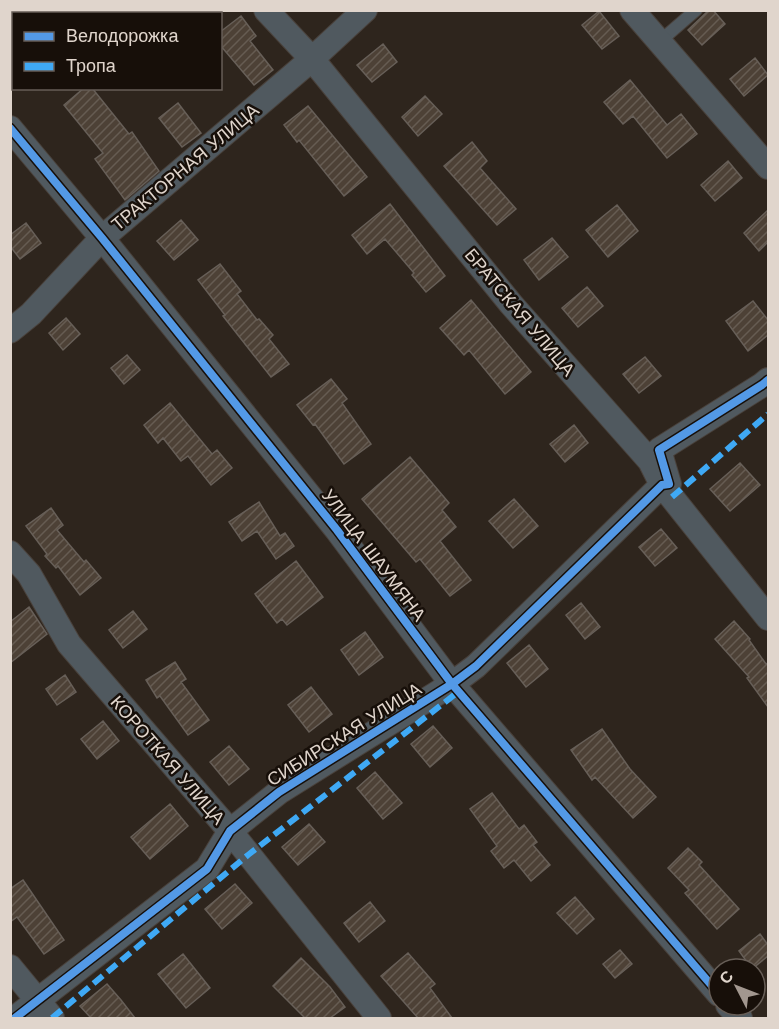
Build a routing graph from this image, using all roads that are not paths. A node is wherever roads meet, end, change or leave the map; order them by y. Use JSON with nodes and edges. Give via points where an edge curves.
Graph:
{"nodes":[{"id":1,"x":266,"y":10,"type":"edge"},
{"id":2,"x":365,"y":10,"type":"edge"},
{"id":3,"x":632,"y":10,"type":"edge"},
{"id":4,"x":696,"y":10,"type":"edge"},
{"id":5,"x":659,"y":42,"type":"junction"},
{"id":6,"x":312,"y":59,"type":"junction"},
{"id":7,"x":10,"y":128,"type":"edge"},
{"id":8,"x":768,"y":167,"type":"edge"},
{"id":9,"x":102,"y":238,"type":"junction"},
{"id":10,"x":10,"y":331,"type":"edge"},
{"id":11,"x":768,"y":380,"type":"edge"},
{"id":12,"x":662,"y":485,"type":"junction"},
{"id":13,"x":10,"y":553,"type":"edge"},
{"id":14,"x":768,"y":618,"type":"edge"},
{"id":15,"x":452,"y":684,"type":"junction"},
{"id":16,"x":230,"y":831,"type":"junction"},
{"id":17,"x":10,"y":967,"type":"edge"},
{"id":18,"x":707,"y":980,"type":"edge"},
{"id":19,"x":45,"y":1010,"type":"edge"},
{"id":20,"x":15,"y":1018,"type":"edge"},
{"id":21,"x":379,"y":1018,"type":"edge"}],
"edges":[{"from":1,"to":6,"type":"street","name":"БРАТСКАЯ УЛИЦА"},
{"from":2,"to":6,"type":"street","name":"ТРАКТОРНАЯ УЛИЦА"},
{"from":3,"to":5,"type":"street"},
{"from":4,"to":5,"type":"lane"},
{"from":5,"to":8,"type":"street"},
{"from":6,"to":9,"type":"street","name":"ТРАКТОРНАЯ УЛИЦА"},
{"from":6,"to":12,"type":"street","name":"БРАТСКАЯ УЛИЦА","via":[[511,304],[650,461]]},
{"from":7,"to":9,"type":"street","name":"УЛИЦА ШАУМЯНА"},
{"from":9,"to":10,"type":"street","name":"ТРАКТОРНАЯ УЛИЦА"},
{"from":9,"to":15,"type":"street","name":"УЛИЦА ШАУМЯНА","via":[[337,530]]},
{"from":11,"to":12,"type":"street","via":[[659,450],[669,484]]},
{"from":12,"to":14,"type":"street","name":"БРАТСКАЯ УЛИЦА"},
{"from":12,"to":15,"type":"street","name":"СИБИРСКАЯ УЛИЦА","via":[[476,666]]},
{"from":13,"to":16,"type":"street","name":"КОРОТКАЯ УЛИЦА","via":[[29,574],[69,644]]},
{"from":15,"to":16,"type":"street","name":"СИБИРСКАЯ УЛИЦА","via":[[279,792]]},
{"from":15,"to":18,"type":"street","name":"УЛИЦА ШАУМЯНА"},
{"from":16,"to":19,"type":"street","name":"СИБИРСКАЯ УЛИЦА","via":[[207,869]]},
{"from":16,"to":21,"type":"street","name":"КОРОТКАЯ УЛИЦА"},
{"from":17,"to":19,"type":"street"},
{"from":19,"to":20,"type":"street","name":"СИБИРСКАЯ УЛИЦА"}]}
